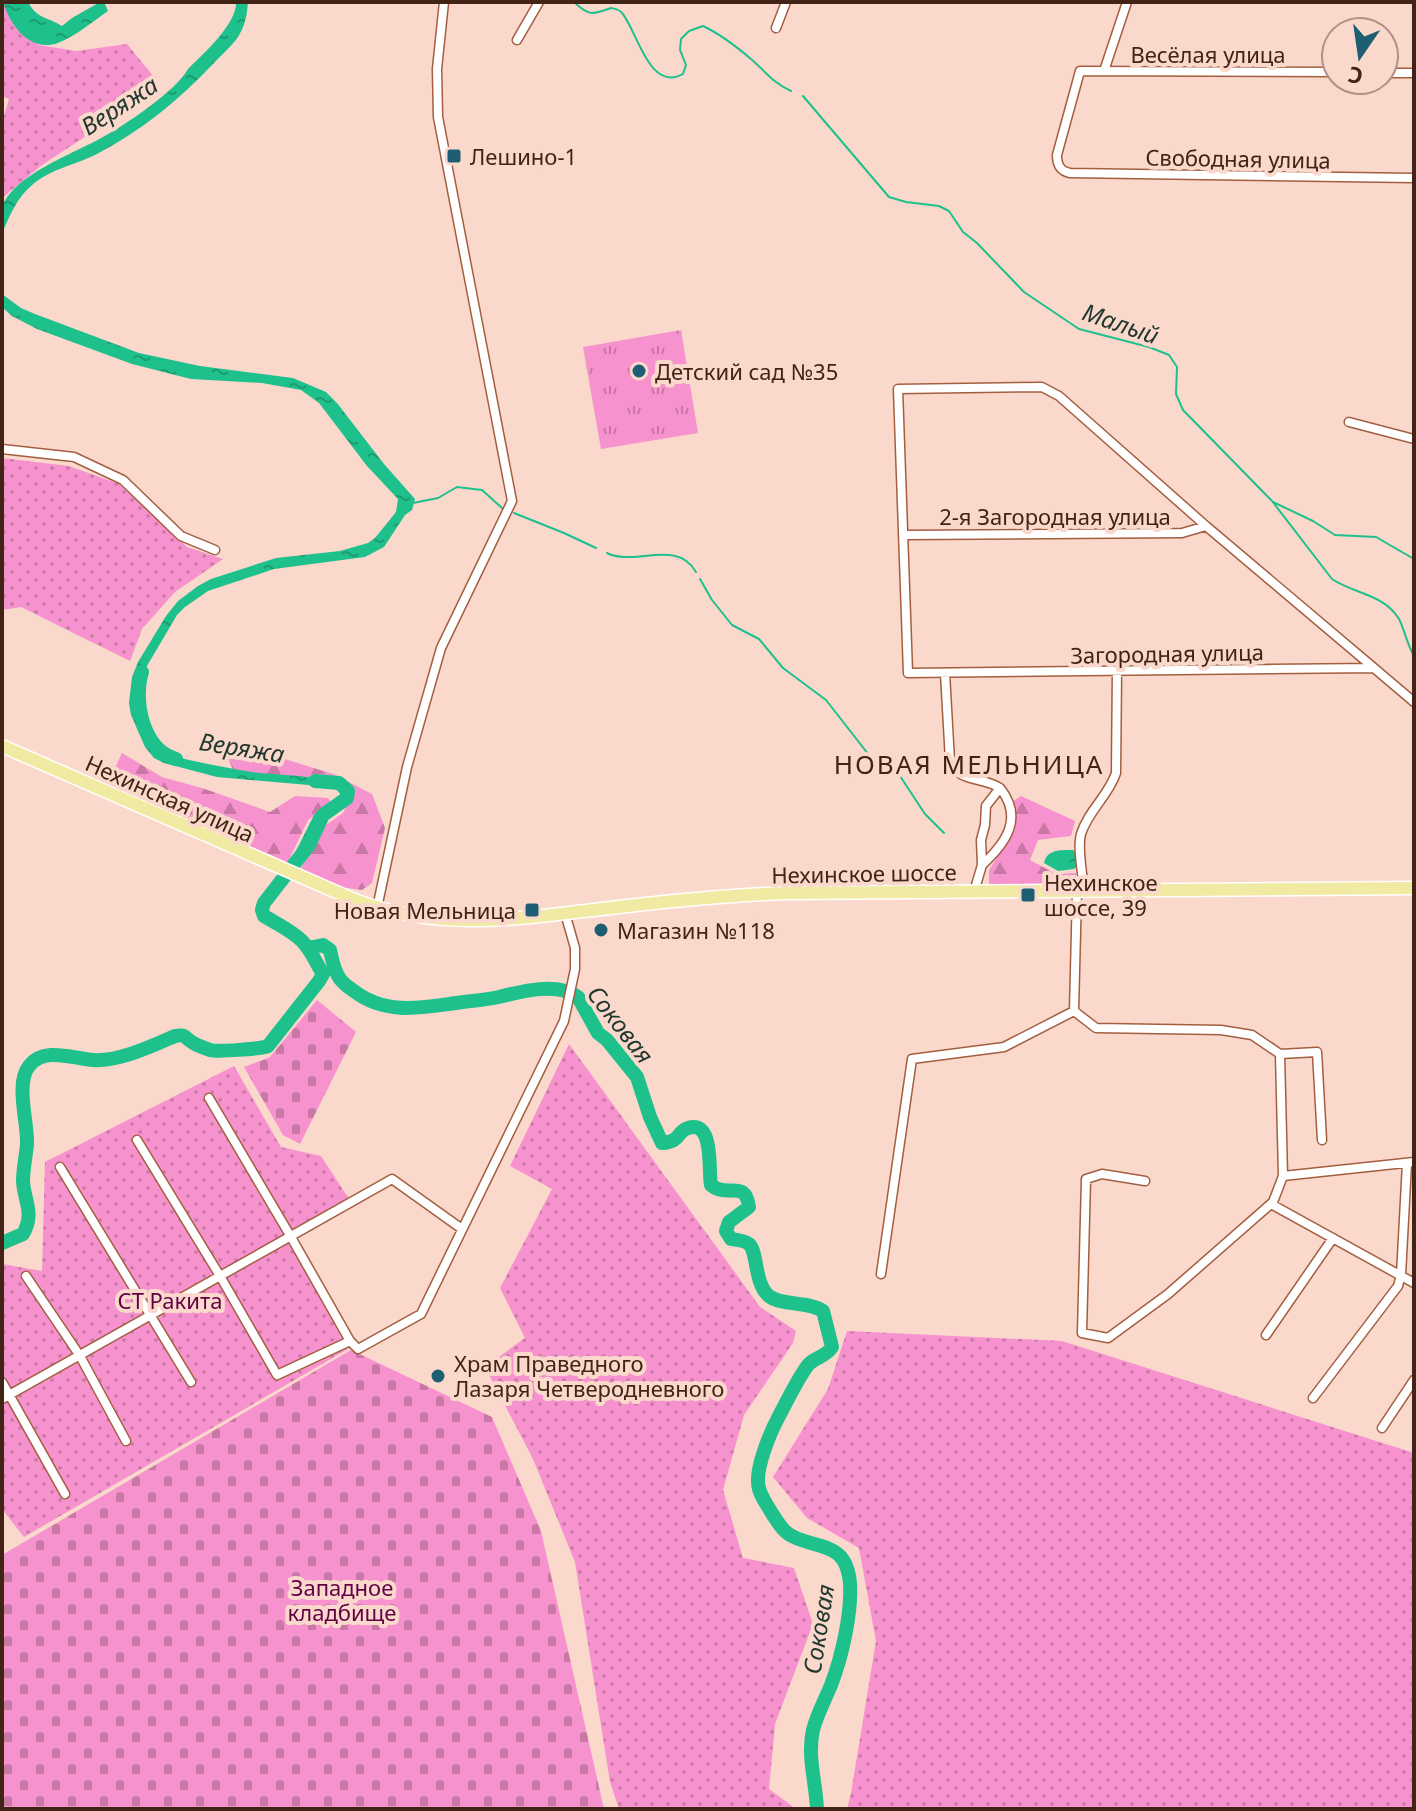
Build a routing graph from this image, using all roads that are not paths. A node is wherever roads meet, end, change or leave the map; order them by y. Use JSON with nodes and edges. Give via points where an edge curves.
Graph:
{"nodes":[{"id":1,"x":444,"y":2,"type":"edge"},
{"id":2,"x":539,"y":2,"type":"edge"},
{"id":3,"x":786,"y":2,"type":"edge"},
{"id":4,"x":1127,"y":2,"type":"edge"},
{"id":5,"x":776,"y":28,"type":"dead end"},
{"id":6,"x":517,"y":40,"type":"dead end"},
{"id":7,"x":1104,"y":71,"type":"junction"},
{"id":8,"x":1320,"y":72,"type":"edge"},
{"id":9,"x":1062,"y":170,"type":"joint"},
{"id":10,"x":1414,"y":178,"type":"edge"},
{"id":11,"x":1349,"y":422,"type":"dead end"},
{"id":12,"x":1414,"y":439,"type":"edge"},
{"id":13,"x":2,"y":449,"type":"edge"},
{"id":14,"x":1206,"y":526,"type":"junction"},
{"id":15,"x":903,"y":535,"type":"junction"},
{"id":16,"x":215,"y":550,"type":"dead end"},
{"id":17,"x":1374,"y":668,"type":"junction"},
{"id":18,"x":1117,"y":671,"type":"junction"},
{"id":19,"x":945,"y":673,"type":"junction"},
{"id":20,"x":1414,"y":702,"type":"edge"},
{"id":21,"x":2,"y":746,"type":"edge"},
{"id":22,"x":1000,"y":788,"type":"junction"},
{"id":23,"x":982,"y":865,"type":"junction"},
{"id":24,"x":321,"y":886,"type":"joint"},
{"id":25,"x":1414,"y":888,"type":"edge"},
{"id":26,"x":1081,"y":891,"type":"junction"},
{"id":27,"x":974,"y":892,"type":"junction"},
{"id":28,"x":377,"y":908,"type":"junction"},
{"id":29,"x":565,"y":913,"type":"junction"},
{"id":30,"x":1074,"y":1011,"type":"junction"},
{"id":31,"x":1280,"y":1054,"type":"junction"},
{"id":32,"x":209,"y":1098,"type":"dead end"},
{"id":33,"x":137,"y":1140,"type":"dead end"},
{"id":34,"x":1322,"y":1140,"type":"dead end"},
{"id":35,"x":1410,"y":1163,"type":"edge"},
{"id":36,"x":60,"y":1167,"type":"dead end"},
{"id":37,"x":1283,"y":1176,"type":"junction"},
{"id":38,"x":1145,"y":1181,"type":"dead end"},
{"id":39,"x":1271,"y":1204,"type":"junction"},
{"id":40,"x":462,"y":1229,"type":"junction"},
{"id":41,"x":291,"y":1237,"type":"junction"},
{"id":42,"x":1333,"y":1238,"type":"junction"},
{"id":43,"x":881,"y":1274,"type":"dead end"},
{"id":44,"x":1401,"y":1275,"type":"junction"},
{"id":45,"x":26,"y":1276,"type":"dead end"},
{"id":46,"x":220,"y":1276,"type":"junction"},
{"id":47,"x":1414,"y":1283,"type":"edge"},
{"id":48,"x":150,"y":1316,"type":"junction"},
{"id":49,"x":1266,"y":1335,"type":"dead end"},
{"id":50,"x":350,"y":1341,"type":"junction"},
{"id":51,"x":80,"y":1356,"type":"junction"},
{"id":52,"x":1414,"y":1380,"type":"edge"},
{"id":53,"x":2,"y":1382,"type":"edge"},
{"id":54,"x":191,"y":1382,"type":"dead end"},
{"id":55,"x":6,"y":1397,"type":"edge"},
{"id":56,"x":1313,"y":1398,"type":"dead end"},
{"id":57,"x":1382,"y":1428,"type":"dead end"},
{"id":58,"x":126,"y":1441,"type":"dead end"},
{"id":59,"x":65,"y":1494,"type":"dead end"}],
"edges":[{"from":1,"to":28,"type":"street","via":[[438,117],[512,501],[441,648],[407,767]]},
{"from":2,"to":6,"type":"street"},
{"from":3,"to":5,"type":"street"},
{"from":4,"to":7,"type":"street"},
{"from":7,"to":8,"type":"street","name":"Весёлая улица"},
{"from":7,"to":9,"type":"street","name":"Весёлая улица","via":[[1080,71],[1057,155]]},
{"from":9,"to":10,"type":"street","name":"Свободная улица"},
{"from":11,"to":12,"type":"street"},
{"from":13,"to":16,"type":"street","via":[[74,457],[123,480],[181,536]]},
{"from":14,"to":15,"type":"street","name":"2-я Загородная улица","via":[[1182,533]]},
{"from":14,"to":15,"type":"street","via":[[1059,396],[1042,387],[898,389]]},
{"from":14,"to":17,"type":"street"},
{"from":15,"to":19,"type":"street","name":"Загородная улица","via":[[908,673]]},
{"from":17,"to":18,"type":"street","name":"Загородная улица"},
{"from":17,"to":20,"type":"street"},
{"from":18,"to":19,"type":"street","name":"Загородная улица"},
{"from":18,"to":26,"type":"street","via":[[1116,773],[1081,835]]},
{"from":19,"to":22,"type":"street","via":[[952,768]]},
{"from":21,"to":24,"type":"main road","name":"Нехинская улица"},
{"from":22,"to":23,"type":"street","via":[[986,806]]},
{"from":22,"to":23,"type":"street","via":[[1010,801],[1011,829]]},
{"from":23,"to":27,"type":"street"},
{"from":24,"to":28,"type":"main road","name":"Нехинское шоссе"},
{"from":25,"to":26,"type":"main road","name":"Нехинское шоссе"},
{"from":26,"to":27,"type":"main road","name":"Нехинское шоссе"},
{"from":26,"to":30,"type":"street"},
{"from":27,"to":29,"type":"main road","name":"Нехинское шоссе","via":[[728,895]]},
{"from":28,"to":29,"type":"main road","name":"Нехинское шоссе","via":[[454,921]]},
{"from":29,"to":40,"type":"street","via":[[575,969],[564,1021]]},
{"from":30,"to":31,"type":"street","via":[[1096,1028],[1252,1035]]},
{"from":30,"to":43,"type":"street","via":[[1004,1047],[912,1059]]},
{"from":31,"to":34,"type":"street","via":[[1317,1052]]},
{"from":31,"to":37,"type":"street"},
{"from":32,"to":41,"type":"street"},
{"from":33,"to":46,"type":"street"},
{"from":35,"to":37,"type":"street"},
{"from":35,"to":44,"type":"street"},
{"from":36,"to":48,"type":"street"},
{"from":37,"to":39,"type":"street"},
{"from":38,"to":39,"type":"street","via":[[1102,1174],[1086,1179],[1082,1333],[1108,1338],[1168,1294]]},
{"from":39,"to":42,"type":"street"},
{"from":40,"to":41,"type":"street","via":[[392,1179]]},
{"from":40,"to":50,"type":"street","via":[[421,1314],[358,1349]]},
{"from":41,"to":46,"type":"street"},
{"from":41,"to":50,"type":"street"},
{"from":42,"to":44,"type":"street"},
{"from":42,"to":49,"type":"street"},
{"from":44,"to":47,"type":"street"},
{"from":44,"to":56,"type":"street"},
{"from":45,"to":51,"type":"street"},
{"from":46,"to":48,"type":"street"},
{"from":46,"to":50,"type":"street","via":[[277,1375]]},
{"from":48,"to":51,"type":"street"},
{"from":48,"to":54,"type":"street"},
{"from":51,"to":55,"type":"street"},
{"from":51,"to":58,"type":"street"},
{"from":52,"to":57,"type":"street"},
{"from":53,"to":55,"type":"street"},
{"from":55,"to":59,"type":"street"}]}
